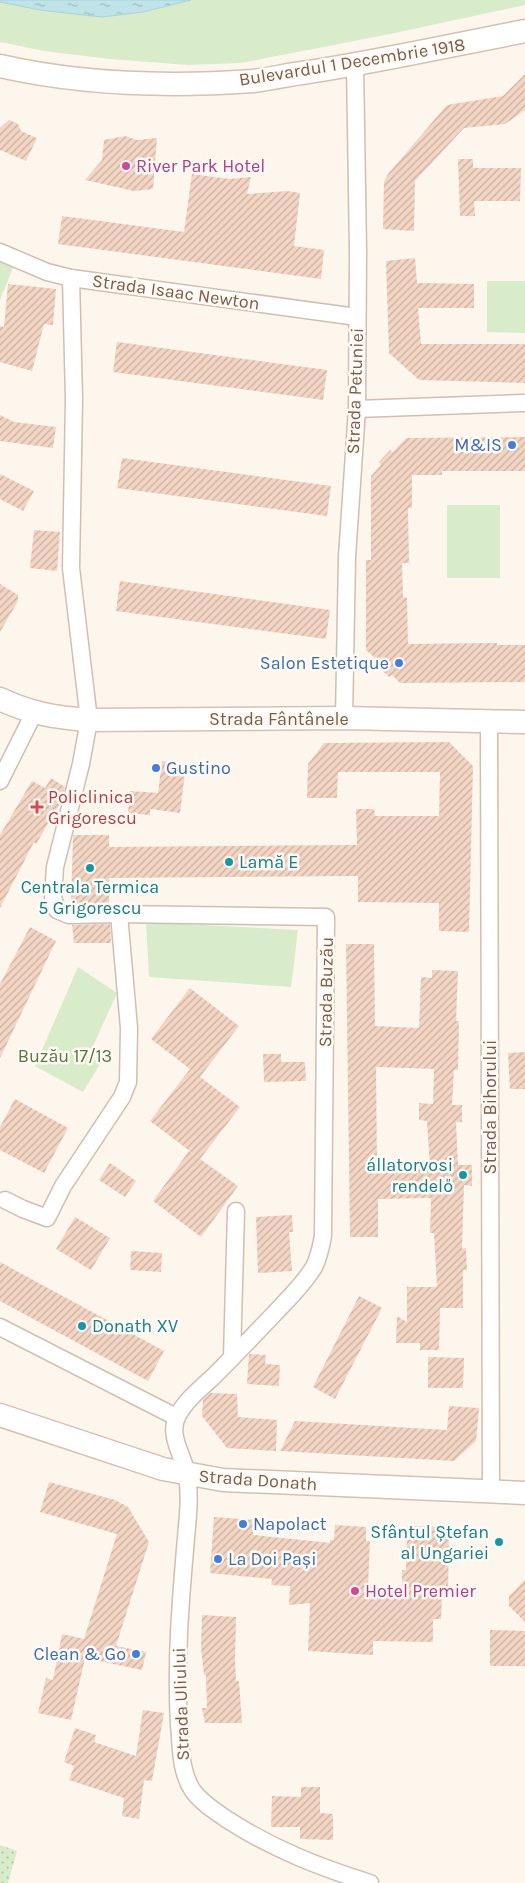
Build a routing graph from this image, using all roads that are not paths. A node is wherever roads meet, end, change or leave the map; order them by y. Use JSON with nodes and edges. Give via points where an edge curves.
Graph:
{"nodes":[{"id":1,"x":525,"y":32,"type":"edge"},
{"id":2,"x":355,"y":64,"type":"junction"},
{"id":3,"x":0,"y":66,"type":"edge"},
{"id":4,"x":0,"y":252,"type":"edge"},
{"id":5,"x":71,"y":278,"type":"junction"},
{"id":6,"x":357,"y":317,"type":"junction"},
{"id":7,"x":525,"y":403,"type":"edge"},
{"id":8,"x":357,"y":409,"type":"junction"},
{"id":9,"x":0,"y":698,"type":"edge"},
{"id":10,"x":34,"y":713,"type":"junction"},
{"id":11,"x":344,"y":718,"type":"junction"},
{"id":12,"x":89,"y":720,"type":"junction"},
{"id":13,"x":489,"y":722,"type":"junction"},
{"id":14,"x":525,"y":722,"type":"edge"},
{"id":15,"x":0,"y":781,"type":"edge"},
{"id":16,"x":119,"y":914,"type":"junction"},
{"id":17,"x":5,"y":1200,"type":"dead end"},
{"id":18,"x":236,"y":1211,"type":"dead end"},
{"id":19,"x":0,"y":1327,"type":"edge"},
{"id":20,"x":232,"y":1358,"type":"junction"},
{"id":21,"x":0,"y":1415,"type":"edge"},
{"id":22,"x":176,"y":1418,"type":"junction"},
{"id":23,"x":187,"y":1474,"type":"junction"},
{"id":24,"x":491,"y":1491,"type":"junction"},
{"id":25,"x":525,"y":1493,"type":"edge"},
{"id":26,"x":370,"y":1883,"type":"edge"}],
"edges":[{"from":1,"to":2,"type":"main road","name":"Bulevardul 1 Decembrie 1918"},
{"from":2,"to":3,"type":"main road","name":"Bulevardul 1 Decembrie 1918","via":[[254,81],[146,84],[70,79]]},
{"from":2,"to":6,"type":"street","name":"Strada Petuniei"},
{"from":4,"to":5,"type":"street","name":"Strada Isaac Newton","via":[[47,272]]},
{"from":5,"to":6,"type":"street","name":"Strada Isaac Newton"},
{"from":5,"to":12,"type":"street","via":[[74,399],[71,568]]},
{"from":6,"to":8,"type":"street","name":"Strada Petuniei"},
{"from":7,"to":8,"type":"street"},
{"from":8,"to":11,"type":"street","name":"Strada Petuniei","via":[[347,557]]},
{"from":9,"to":10,"type":"main road","name":"Strada Fântânele"},
{"from":10,"to":12,"type":"main road","name":"Strada Fântânele"},
{"from":10,"to":15,"type":"street"},
{"from":11,"to":12,"type":"main road","name":"Strada Fântânele"},
{"from":11,"to":13,"type":"main road","name":"Strada Fântânele"},
{"from":12,"to":16,"type":"street","name":"Strada Buzău","via":[[55,867],[53,897],[57,910],[70,915]]},
{"from":13,"to":14,"type":"main road","name":"Strada Fântânele"},
{"from":13,"to":24,"type":"street","name":"Strada Bihorului"},
{"from":16,"to":17,"type":"street","via":[[129,1028],[128,1082],[122,1097],[62,1186],[47,1218]]},
{"from":16,"to":20,"type":"street","name":"Strada Buzău","via":[[326,917],[323,1236],[320,1254],[296,1291]]},
{"from":18,"to":20,"type":"street"},
{"from":19,"to":22,"type":"street"},
{"from":20,"to":22,"type":"street","name":"Strada Buzău","via":[[184,1405]]},
{"from":21,"to":23,"type":"main road","name":"Strada Donath"},
{"from":22,"to":23,"type":"street","via":[[175,1435]]},
{"from":23,"to":24,"type":"main road","name":"Strada Donath","via":[[222,1480]]},
{"from":23,"to":26,"type":"street","name":"Strada Uliului","via":[[189,1502],[179,1626],[178,1689],[186,1777],[203,1802],[246,1830],[322,1868]]},
{"from":24,"to":25,"type":"main road","name":"Strada Donath"}]}
